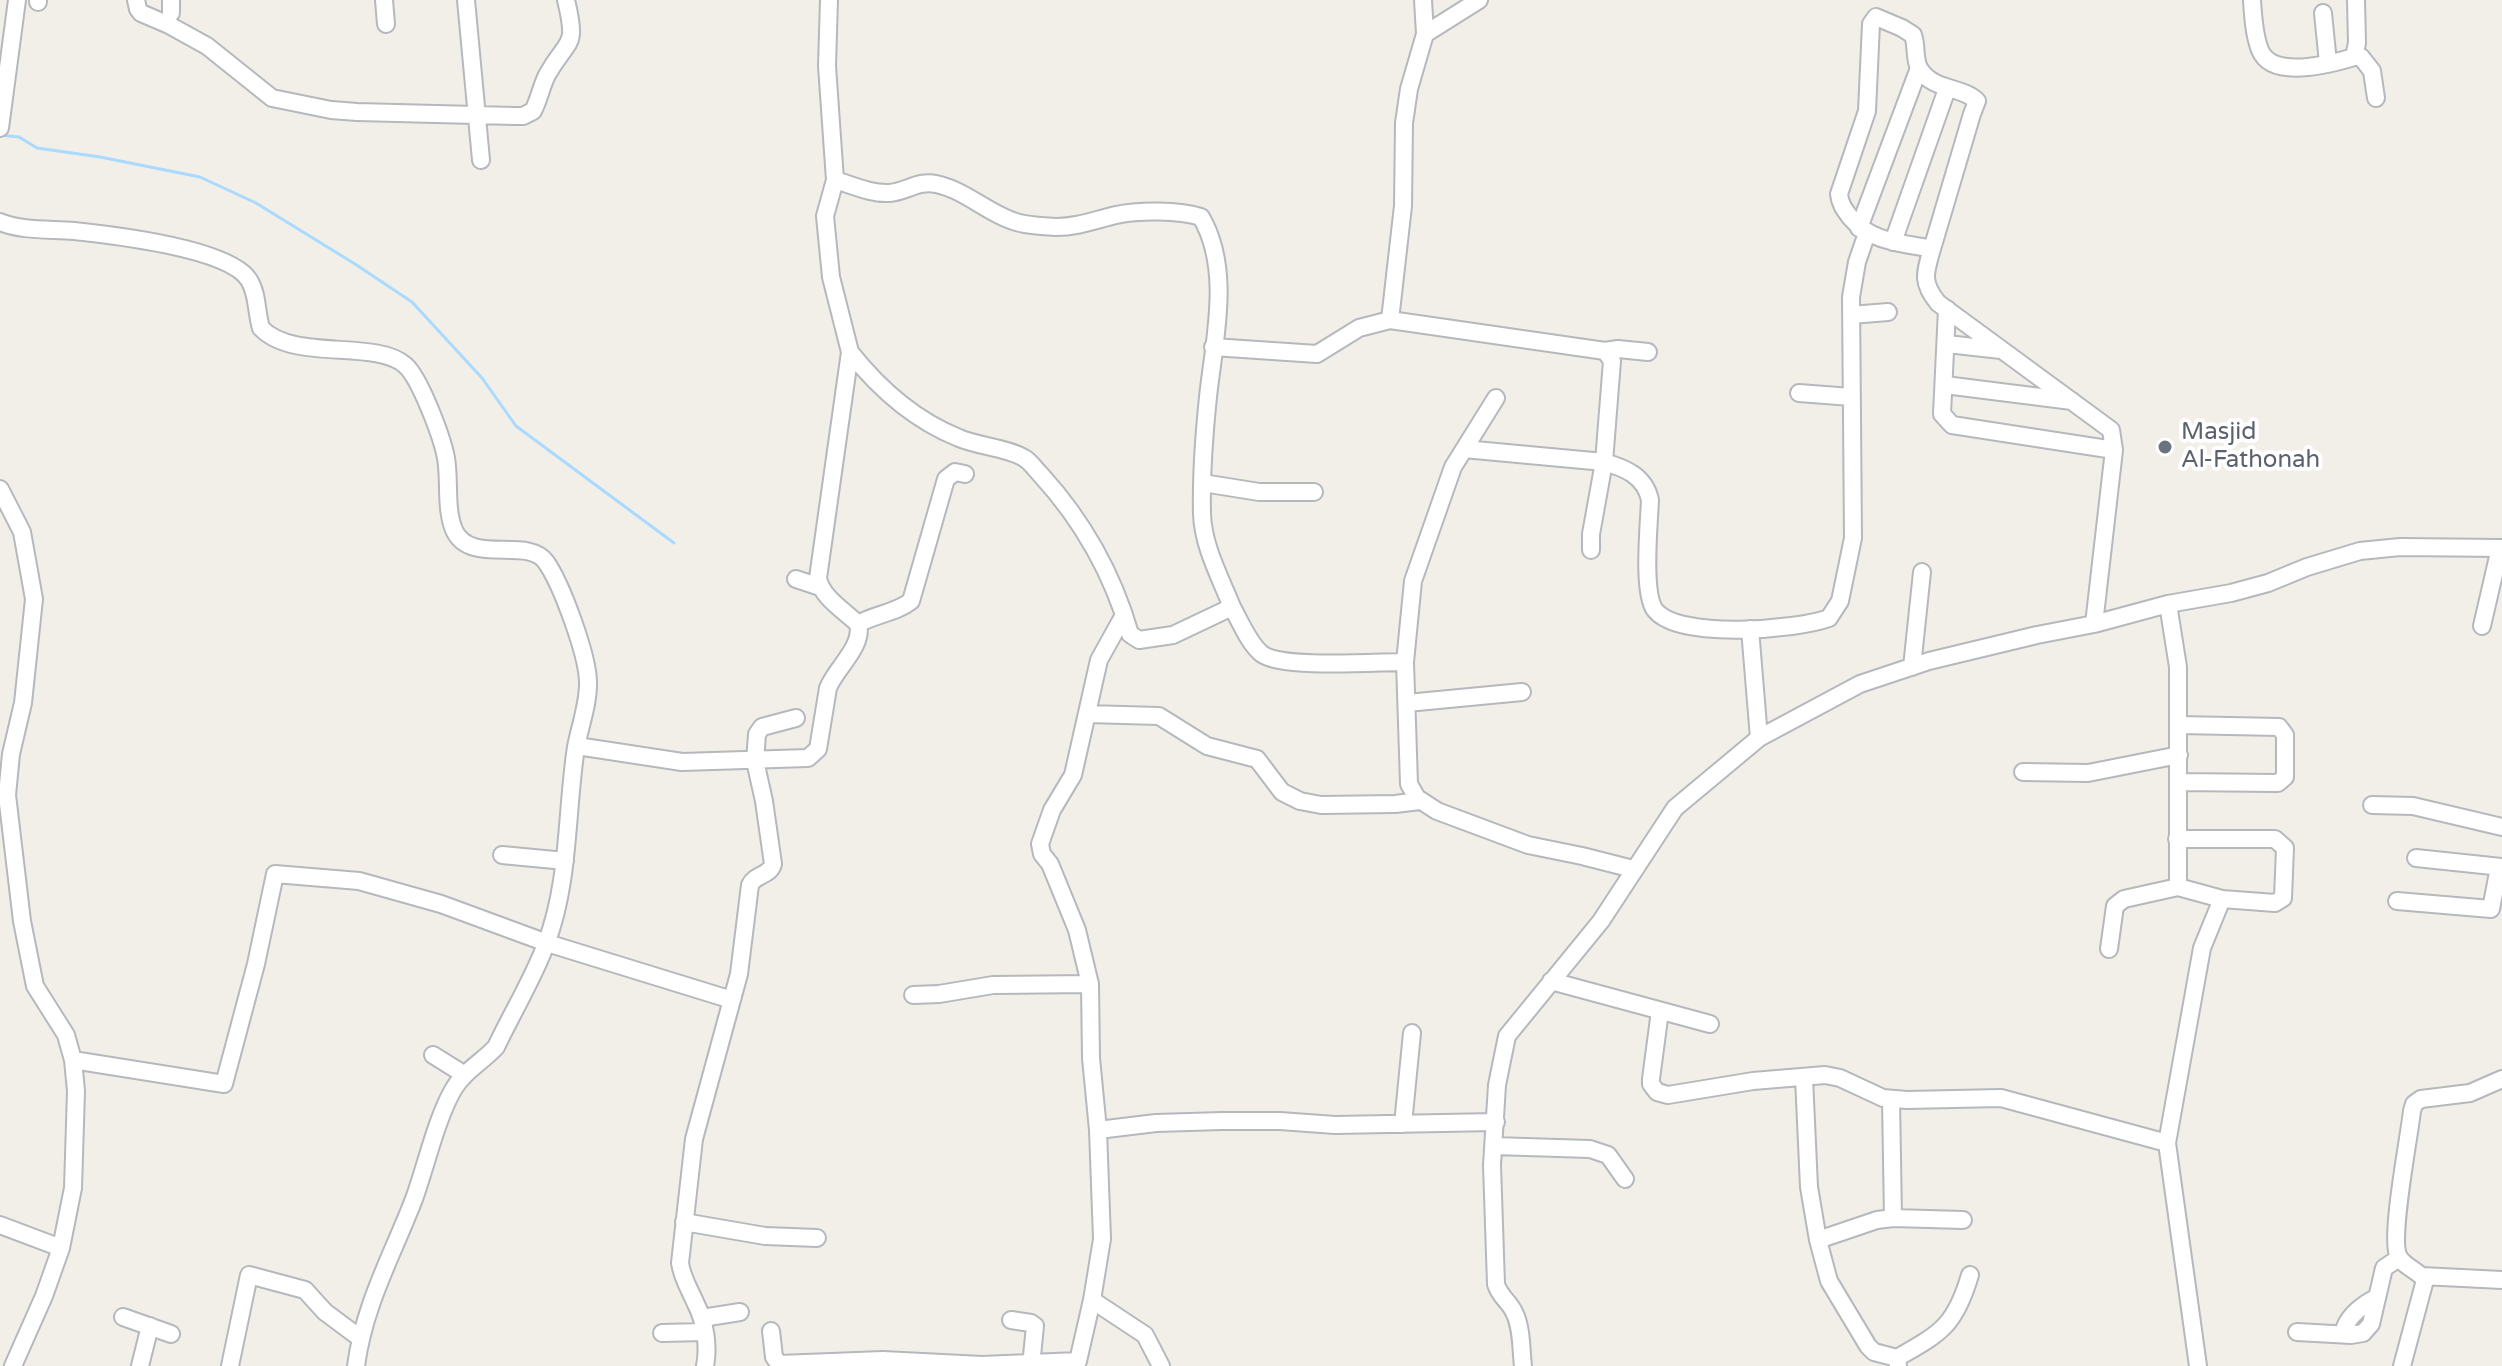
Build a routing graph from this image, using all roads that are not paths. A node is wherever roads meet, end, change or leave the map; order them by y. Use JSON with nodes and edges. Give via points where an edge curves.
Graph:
{"nodes":[{"id":1,"x":17,"y":0,"type":"edge"},
{"id":2,"x":384,"y":0,"type":"edge"},
{"id":3,"x":466,"y":0,"type":"edge"},
{"id":4,"x":566,"y":0,"type":"edge"},
{"id":5,"x":829,"y":0,"type":"edge"},
{"id":6,"x":1423,"y":0,"type":"edge"},
{"id":7,"x":1479,"y":0,"type":"edge"},
{"id":8,"x":2252,"y":0,"type":"edge"},
{"id":9,"x":2356,"y":0,"type":"edge"},
{"id":10,"x":137,"y":5,"type":"edge"},
{"id":11,"x":2323,"y":13,"type":"dead end"},
{"id":12,"x":386,"y":24,"type":"dead end"},
{"id":13,"x":1425,"y":34,"type":"junction"},
{"id":14,"x":2354,"y":57,"type":"junction"},
{"id":15,"x":2328,"y":63,"type":"junction"},
{"id":16,"x":1919,"y":68,"type":"junction"},
{"id":17,"x":1947,"y":89,"type":"junction"},
{"id":18,"x":2376,"y":98,"type":"dead end"},
{"id":19,"x":477,"y":115,"type":"junction"},
{"id":20,"x":0,"y":128,"type":"edge"},
{"id":21,"x":481,"y":160,"type":"dead end"},
{"id":22,"x":835,"y":180,"type":"junction"},
{"id":23,"x":0,"y":222,"type":"edge"},
{"id":24,"x":1863,"y":231,"type":"junction"},
{"id":25,"x":1893,"y":242,"type":"junction"},
{"id":26,"x":1932,"y":249,"type":"junction"},
{"id":27,"x":1947,"y":309,"type":"junction"},
{"id":28,"x":1888,"y":312,"type":"dead end"},
{"id":29,"x":1851,"y":315,"type":"junction"},
{"id":30,"x":1390,"y":320,"type":"junction"},
{"id":31,"x":1947,"y":344,"type":"junction"},
{"id":32,"x":1213,"y":347,"type":"junction"},
{"id":33,"x":2003,"y":350,"type":"junction"},
{"id":34,"x":1605,"y":351,"type":"junction"},
{"id":35,"x":850,"y":352,"type":"junction"},
{"id":36,"x":1648,"y":352,"type":"dead end"},
{"id":37,"x":1945,"y":385,"type":"junction"},
{"id":38,"x":1799,"y":393,"type":"dead end"},
{"id":39,"x":1851,"y":397,"type":"junction"},
{"id":40,"x":1496,"y":398,"type":"dead end"},
{"id":41,"x":2073,"y":401,"type":"junction"},
{"id":42,"x":1464,"y":449,"type":"junction"},
{"id":43,"x":2114,"y":450,"type":"junction"},
{"id":44,"x":1604,"y":462,"type":"junction"},
{"id":45,"x":965,"y":474,"type":"dead end"},
{"id":46,"x":1203,"y":483,"type":"junction"},
{"id":47,"x":0,"y":489,"type":"edge"},
{"id":48,"x":1314,"y":492,"type":"dead end"},
{"id":49,"x":2501,"y":548,"type":"edge"},
{"id":50,"x":1591,"y":550,"type":"dead end"},
{"id":51,"x":1922,"y":572,"type":"dead end"},
{"id":52,"x":796,"y":579,"type":"dead end"},
{"id":53,"x":820,"y":587,"type":"junction"},
{"id":54,"x":2168,"y":604,"type":"junction"},
{"id":55,"x":1232,"y":607,"type":"junction"},
{"id":56,"x":1124,"y":615,"type":"junction"},
{"id":57,"x":858,"y":624,"type":"junction"},
{"id":58,"x":2094,"y":624,"type":"junction"},
{"id":59,"x":2482,"y":626,"type":"dead end"},
{"id":60,"x":1750,"y":629,"type":"junction"},
{"id":61,"x":1405,"y":662,"type":"junction"},
{"id":62,"x":1912,"y":667,"type":"junction"},
{"id":63,"x":1522,"y":692,"type":"dead end"},
{"id":64,"x":1407,"y":703,"type":"junction"},
{"id":65,"x":1087,"y":714,"type":"junction"},
{"id":66,"x":796,"y":718,"type":"dead end"},
{"id":67,"x":2179,"y":725,"type":"junction"},
{"id":68,"x":8,"y":733,"type":"edge"},
{"id":69,"x":1759,"y":738,"type":"junction"},
{"id":70,"x":577,"y":746,"type":"junction"},
{"id":71,"x":2179,"y":755,"type":"junction"},
{"id":72,"x":755,"y":761,"type":"junction"},
{"id":73,"x":2023,"y":772,"type":"dead end"},
{"id":74,"x":2178,"y":782,"type":"junction"},
{"id":75,"x":1420,"y":801,"type":"junction"},
{"id":76,"x":2372,"y":805,"type":"dead end"},
{"id":77,"x":2502,"y":827,"type":"edge"},
{"id":78,"x":2177,"y":839,"type":"junction"},
{"id":79,"x":502,"y":855,"type":"dead end"},
{"id":80,"x":2416,"y":858,"type":"dead end"},
{"id":81,"x":565,"y":861,"type":"junction"},
{"id":82,"x":2501,"y":867,"type":"edge"},
{"id":83,"x":1633,"y":869,"type":"junction"},
{"id":84,"x":2178,"y":887,"type":"junction"},
{"id":85,"x":2222,"y":899,"type":"junction"},
{"id":86,"x":2397,"y":901,"type":"dead end"},
{"id":87,"x":547,"y":943,"type":"junction"},
{"id":88,"x":2109,"y":949,"type":"dead end"},
{"id":89,"x":1551,"y":981,"type":"junction"},
{"id":90,"x":1090,"y":984,"type":"junction"},
{"id":91,"x":913,"y":995,"type":"dead end"},
{"id":92,"x":732,"y":1000,"type":"junction"},
{"id":93,"x":1660,"y":1011,"type":"junction"},
{"id":94,"x":1710,"y":1024,"type":"dead end"},
{"id":95,"x":1412,"y":1033,"type":"dead end"},
{"id":96,"x":433,"y":1055,"type":"dead end"},
{"id":97,"x":73,"y":1060,"type":"junction"},
{"id":98,"x":465,"y":1075,"type":"junction"},
{"id":99,"x":1804,"y":1078,"type":"junction"},
{"id":100,"x":2502,"y":1079,"type":"edge"},
{"id":101,"x":1891,"y":1099,"type":"junction"},
{"id":102,"x":1496,"y":1122,"type":"junction"},
{"id":103,"x":1403,"y":1124,"type":"junction"},
{"id":104,"x":1098,"y":1130,"type":"junction"},
{"id":105,"x":2167,"y":1143,"type":"junction"},
{"id":106,"x":1494,"y":1146,"type":"junction"},
{"id":107,"x":1625,"y":1179,"type":"dead end"},
{"id":108,"x":1893,"y":1218,"type":"junction"},
{"id":109,"x":1963,"y":1220,"type":"dead end"},
{"id":110,"x":684,"y":1222,"type":"junction"},
{"id":111,"x":0,"y":1225,"type":"edge"},
{"id":112,"x":817,"y":1238,"type":"dead end"},
{"id":113,"x":1818,"y":1240,"type":"junction"},
{"id":114,"x":61,"y":1248,"type":"junction"},
{"id":115,"x":2399,"y":1258,"type":"junction"},
{"id":116,"x":1970,"y":1275,"type":"dead end"},
{"id":117,"x":2422,"y":1276,"type":"junction"},
{"id":118,"x":2502,"y":1280,"type":"edge"},
{"id":119,"x":1092,"y":1300,"type":"junction"},
{"id":120,"x":740,"y":1312,"type":"dead end"},
{"id":121,"x":123,"y":1317,"type":"dead end"},
{"id":122,"x":1011,"y":1320,"type":"dead end"},
{"id":123,"x":703,"y":1325,"type":"junction"},
{"id":124,"x":150,"y":1326,"type":"junction"},
{"id":125,"x":771,"y":1331,"type":"dead end"},
{"id":126,"x":2297,"y":1332,"type":"dead end"},
{"id":127,"x":662,"y":1333,"type":"dead end"},
{"id":128,"x":171,"y":1334,"type":"dead end"},
{"id":129,"x":360,"y":1338,"type":"junction"},
{"id":130,"x":1897,"y":1362,"type":"edge"},
{"id":131,"x":1031,"y":1364,"type":"edge"},
{"id":132,"x":1080,"y":1364,"type":"edge"},
{"id":133,"x":778,"y":1365,"type":"edge"},
{"id":134,"x":13,"y":1366,"type":"edge"},
{"id":135,"x":140,"y":1366,"type":"edge"},
{"id":136,"x":230,"y":1366,"type":"edge"},
{"id":137,"x":356,"y":1366,"type":"edge"},
{"id":138,"x":705,"y":1366,"type":"edge"},
{"id":139,"x":1161,"y":1366,"type":"edge"},
{"id":140,"x":1523,"y":1366,"type":"edge"},
{"id":141,"x":2198,"y":1366,"type":"edge"},
{"id":142,"x":2402,"y":1366,"type":"edge"}],
"edges":[{"from":1,"to":20,"type":"street"},
{"from":2,"to":12,"type":"street"},
{"from":3,"to":19,"type":"street"},
{"from":4,"to":19,"type":"street","via":[[572,38],[533,111],[523,116]]},
{"from":5,"to":22,"type":"street","via":[[827,66]]},
{"from":6,"to":13,"type":"street"},
{"from":7,"to":13,"type":"street"},
{"from":8,"to":15,"type":"street","via":[[2261,53],[2273,63],[2286,68]]},
{"from":9,"to":14,"type":"street"},
{"from":10,"to":19,"type":"street","via":[[207,46],[272,98],[331,110]]},
{"from":11,"to":15,"type":"street"},
{"from":13,"to":30,"type":"street","via":[[1404,123],[1403,206]]},
{"from":14,"to":15,"type":"street"},
{"from":14,"to":18,"type":"street","via":[[2370,66]]},
{"from":16,"to":17,"type":"street"},
{"from":16,"to":24,"type":"street"},
{"from":16,"to":24,"type":"street","via":[[1913,35],[1874,18],[1867,111],[1839,194],[1842,207]]},
{"from":17,"to":25,"type":"street"},
{"from":17,"to":26,"type":"street","via":[[1977,101]]},
{"from":19,"to":21,"type":"street"},
{"from":22,"to":32,"type":"street","via":[[890,193],[930,182],[962,192],[1011,221],[1034,225],[1077,226],[1117,215],[1201,217],[1215,252],[1219,299]]},
{"from":22,"to":35,"type":"street","via":[[825,216],[831,277]]},
{"from":23,"to":70,"type":"street","via":[[211,255],[239,267],[254,291],[261,328],[276,339],[389,355],[404,364],[423,394],[446,457],[456,533],[475,547],[542,557],[555,579],[587,663],[589,685]]},
{"from":24,"to":25,"type":"street"},
{"from":24,"to":29,"type":"street"},
{"from":25,"to":26,"type":"street"},
{"from":26,"to":27,"type":"street","via":[[1925,283]]},
{"from":27,"to":31,"type":"street"},
{"from":27,"to":33,"type":"street"},
{"from":28,"to":29,"type":"street"},
{"from":29,"to":39,"type":"street"},
{"from":30,"to":32,"type":"street","via":[[1359,328],[1317,354]]},
{"from":30,"to":34,"type":"street"},
{"from":31,"to":33,"type":"street"},
{"from":31,"to":37,"type":"street"},
{"from":32,"to":46,"type":"street"},
{"from":33,"to":41,"type":"street"},
{"from":34,"to":36,"type":"street"},
{"from":34,"to":44,"type":"street","via":[[1612,361]]},
{"from":35,"to":53,"type":"street"},
{"from":35,"to":56,"type":"street","via":[[902,408],[960,439],[1024,458],[1063,499],[1103,564]]},
{"from":37,"to":41,"type":"street"},
{"from":37,"to":43,"type":"street","via":[[1942,414],[1952,425]]},
{"from":38,"to":39,"type":"street"},
{"from":39,"to":60,"type":"street","via":[[1853,538],[1840,601],[1829,618],[1815,624]]},
{"from":40,"to":42,"type":"street"},
{"from":41,"to":43,"type":"street","via":[[2111,430]]},
{"from":42,"to":44,"type":"street"},
{"from":42,"to":61,"type":"street","via":[[1413,581]]},
{"from":43,"to":58,"type":"street"},
{"from":44,"to":50,"type":"street"},
{"from":44,"to":60,"type":"street","via":[[1633,474],[1648,491],[1648,590],[1654,610],[1682,625]]},
{"from":45,"to":57,"type":"street","via":[[955,472],[946,479],[911,601]]},
{"from":46,"to":48,"type":"street","via":[[1259,492]]},
{"from":46,"to":55,"type":"street","via":[[1205,532]]},
{"from":47,"to":68,"type":"street","via":[[22,532],[34,599],[23,703]]},
{"from":49,"to":54,"type":"street","via":[[2360,551],[2268,583]]},
{"from":49,"to":59,"type":"street"},
{"from":51,"to":62,"type":"street"},
{"from":52,"to":53,"type":"street"},
{"from":53,"to":57,"type":"street"},
{"from":54,"to":58,"type":"street"},
{"from":54,"to":67,"type":"street","via":[[2178,667]]},
{"from":55,"to":56,"type":"street","via":[[1173,635],[1139,640],[1130,634]]},
{"from":55,"to":61,"type":"street","via":[[1258,652],[1270,660]]},
{"from":56,"to":65,"type":"street","via":[[1099,660]]},
{"from":57,"to":72,"type":"street","via":[[859,638],[828,688],[814,755]]},
{"from":58,"to":62,"type":"street"},
{"from":60,"to":69,"type":"street"},
{"from":61,"to":64,"type":"street"},
{"from":62,"to":69,"type":"street","via":[[1860,684]]},
{"from":63,"to":64,"type":"street"},
{"from":64,"to":75,"type":"street","via":[[1409,784]]},
{"from":65,"to":75,"type":"street","via":[[1159,716],[1207,746],[1257,759],[1282,792],[1300,801]]},
{"from":65,"to":90,"type":"street","via":[[1073,775],[1052,810],[1040,847],[1077,930]]},
{"from":66,"to":72,"type":"street","via":[[760,729]]},
{"from":67,"to":71,"type":"street"},
{"from":67,"to":74,"type":"street","via":[[2279,727],[2285,735],[2285,777],[2278,783]]},
{"from":68,"to":97,"type":"street","via":[[7,795],[22,921],[35,986],[61,1025]]},
{"from":69,"to":83,"type":"street","via":[[1675,808]]},
{"from":70,"to":72,"type":"street","via":[[682,762]]},
{"from":70,"to":81,"type":"street"},
{"from":71,"to":73,"type":"street","via":[[2088,773]]},
{"from":71,"to":74,"type":"street"},
{"from":72,"to":92,"type":"street","via":[[773,864],[751,881]]},
{"from":74,"to":78,"type":"street"},
{"from":75,"to":83,"type":"street","via":[[1528,845]]},
{"from":76,"to":77,"type":"street","via":[[2413,806]]},
{"from":78,"to":84,"type":"street"},
{"from":78,"to":85,"type":"street","via":[[2281,842],[2285,848],[2280,901]]},
{"from":79,"to":81,"type":"street"},
{"from":80,"to":82,"type":"street"},
{"from":81,"to":87,"type":"street"},
{"from":82,"to":86,"type":"street","via":[[2491,909]]},
{"from":83,"to":89,"type":"street","via":[[1601,921]]},
{"from":84,"to":85,"type":"street"},
{"from":84,"to":88,"type":"street","via":[[2118,903]]},
{"from":85,"to":105,"type":"street","via":[[2202,948]]},
{"from":87,"to":92,"type":"street"},
{"from":87,"to":97,"type":"street","via":[[359,881],[275,874],[224,1084]]},
{"from":87,"to":98,"type":"street","via":[[496,1047]]},
{"from":89,"to":93,"type":"street"},
{"from":89,"to":102,"type":"street","via":[[1507,1036]]},
{"from":90,"to":91,"type":"street","via":[[993,985]]},
{"from":90,"to":104,"type":"street"},
{"from":92,"to":110,"type":"street","via":[[694,1139]]},
{"from":93,"to":94,"type":"street"},
{"from":93,"to":99,"type":"street","via":[[1651,1079],[1657,1092],[1668,1095]]},
{"from":95,"to":103,"type":"street"},
{"from":96,"to":98,"type":"street"},
{"from":97,"to":114,"type":"street","via":[[75,1163]]},
{"from":98,"to":129,"type":"street","via":[[453,1090]]},
{"from":99,"to":101,"type":"street","via":[[1840,1078]]},
{"from":99,"to":113,"type":"street","via":[[1809,1187]]},
{"from":100,"to":115,"type":"street","via":[[2470,1093],[2414,1104],[2397,1220]]},
{"from":101,"to":105,"type":"street","via":[[2001,1098]]},
{"from":101,"to":108,"type":"street"},
{"from":102,"to":103,"type":"street"},
{"from":102,"to":106,"type":"street"},
{"from":103,"to":104,"type":"street","via":[[1222,1121]]},
{"from":104,"to":119,"type":"street","via":[[1102,1239]]},
{"from":105,"to":141,"type":"street"},
{"from":106,"to":107,"type":"street","via":[[1590,1149],[1608,1155]]},
{"from":106,"to":140,"type":"street","via":[[1496,1284],[1517,1319]]},
{"from":108,"to":109,"type":"street"},
{"from":108,"to":113,"type":"street"},
{"from":110,"to":112,"type":"street","via":[[765,1236]]},
{"from":110,"to":123,"type":"street","via":[[681,1272]]},
{"from":111,"to":114,"type":"street"},
{"from":113,"to":130,"type":"street","via":[[1832,1288],[1862,1338],[1874,1352]]},
{"from":114,"to":134,"type":"street"},
{"from":115,"to":117,"type":"street"},
{"from":115,"to":126,"type":"street","via":[[2384,1268],[2368,1329],[2359,1335]]},
{"from":116,"to":130,"type":"street","via":[[1946,1327]]},
{"from":117,"to":118,"type":"street"},
{"from":117,"to":142,"type":"street","via":[[2424,1286]]},
{"from":119,"to":132,"type":"street"},
{"from":119,"to":139,"type":"street","via":[[1145,1335]]},
{"from":120,"to":123,"type":"street"},
{"from":121,"to":124,"type":"street"},
{"from":122,"to":131,"type":"street","via":[[1035,1326]]},
{"from":123,"to":127,"type":"street"},
{"from":123,"to":138,"type":"street"},
{"from":124,"to":128,"type":"street"},
{"from":124,"to":135,"type":"street"},
{"from":125,"to":133,"type":"street"},
{"from":129,"to":136,"type":"street","via":[[305,1290],[249,1275]]},
{"from":129,"to":137,"type":"street"},
{"from":131,"to":132,"type":"street"},
{"from":131,"to":133,"type":"street","via":[[883,1360]]}]}
